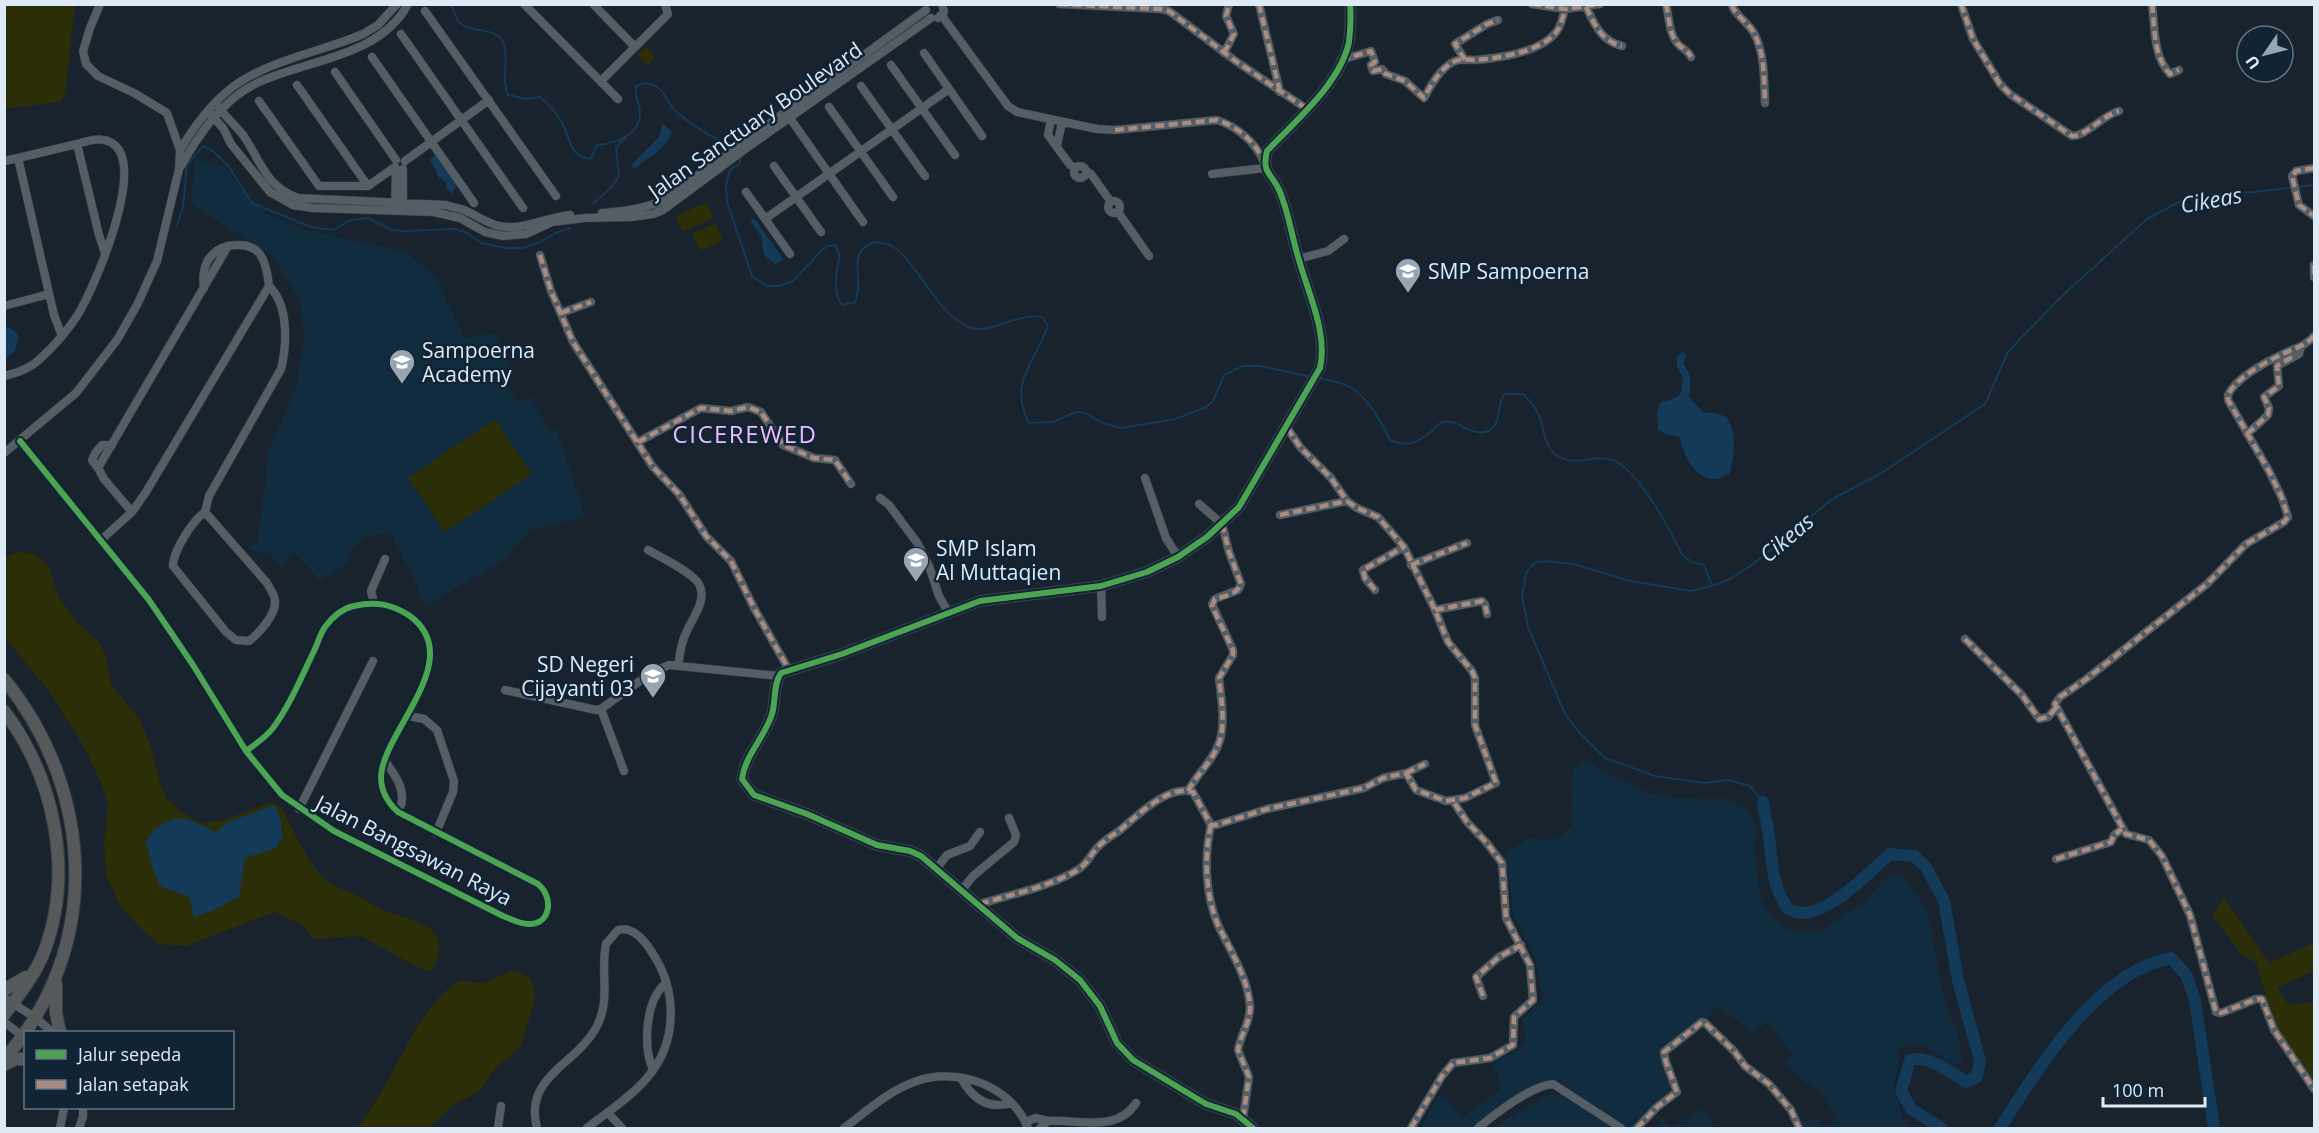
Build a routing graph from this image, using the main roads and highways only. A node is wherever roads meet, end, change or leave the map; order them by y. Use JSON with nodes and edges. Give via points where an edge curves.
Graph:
{"nodes":[{"id":1,"x":1350,"y":4,"type":"edge"},
{"id":2,"x":4,"y":679,"type":"edge"},
{"id":3,"x":4,"y":711,"type":"edge"},
{"id":4,"x":35,"y":971,"type":"junction"},
{"id":5,"x":57,"y":976,"type":"junction"},
{"id":6,"x":4,"y":990,"type":"edge"},
{"id":7,"x":9,"y":1000,"type":"edge"},
{"id":8,"x":4,"y":1015,"type":"edge"},
{"id":9,"x":28,"y":1031,"type":"edge"},
{"id":10,"x":60,"y":1031,"type":"edge"},
{"id":11,"x":24,"y":1037,"type":"edge"},
{"id":12,"x":4,"y":1059,"type":"edge"},
{"id":13,"x":24,"y":1059,"type":"edge"},
{"id":14,"x":4,"y":1065,"type":"edge"},
{"id":15,"x":1253,"y":1128,"type":"edge"}],
"edges":[{"from":1,"to":15,"type":"main road","via":[[1349,42],[1334,76],[1267,151],[1264,165],[1280,191],[1323,355],[1320,368],[1246,497],[1222,524],[1178,556],[1147,572],[1101,586],[980,601],[784,673],[772,713],[742,779],[754,795],[864,840],[917,854],[1017,938],[1080,980],[1100,1006],[1118,1043],[1133,1060],[1206,1104],[1243,1118]]},
{"from":2,"to":5,"type":"main road","via":[[32,716],[49,748],[72,829],[72,924]]},
{"from":3,"to":4,"type":"main road","via":[[31,752],[44,781],[55,839],[58,893],[54,921]]},
{"from":4,"to":6,"type":"main road"},
{"from":4,"to":7,"type":"main road"},
{"from":5,"to":9,"type":"main road"},
{"from":5,"to":10,"type":"main road","via":[[55,1000]]},
{"from":7,"to":8,"type":"main road"},
{"from":11,"to":12,"type":"main road"},
{"from":13,"to":14,"type":"main road"}]}
